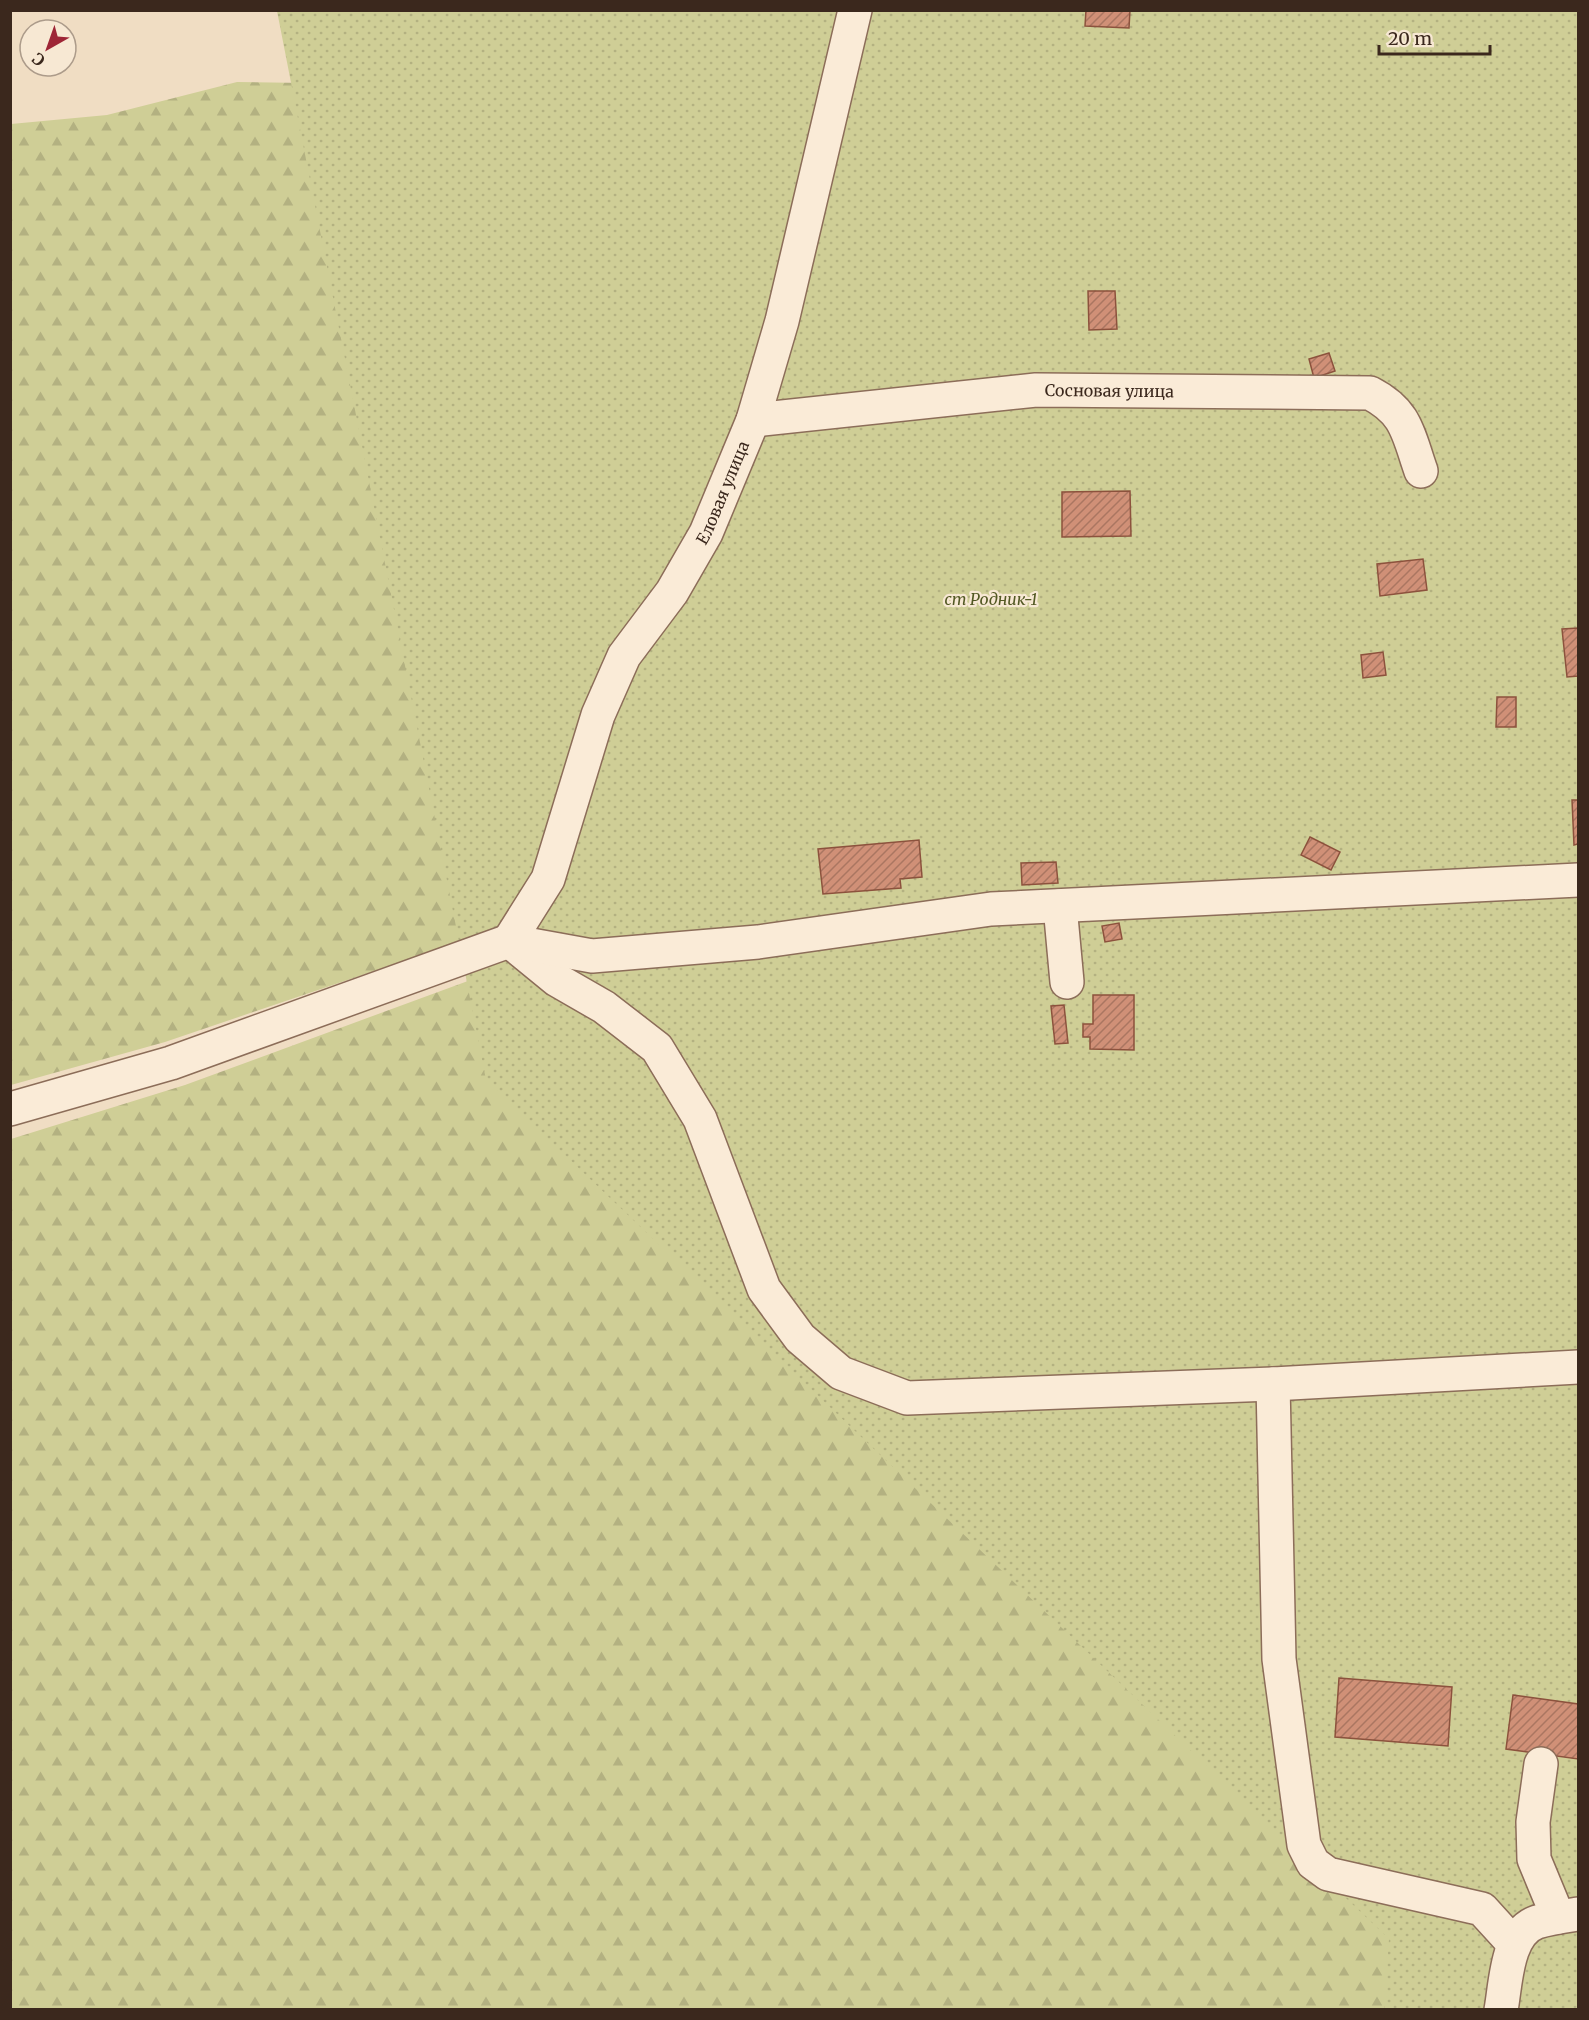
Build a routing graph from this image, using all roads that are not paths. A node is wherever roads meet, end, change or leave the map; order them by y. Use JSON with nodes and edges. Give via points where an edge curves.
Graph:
{"nodes":[{"id":1,"x":855,"y":10,"type":"edge"},
{"id":2,"x":753,"y":420,"type":"junction"},
{"id":3,"x":1421,"y":471,"type":"dead end"},
{"id":4,"x":1578,"y":880,"type":"edge"},
{"id":5,"x":1060,"y":906,"type":"junction"},
{"id":6,"x":509,"y":941,"type":"junction"},
{"id":7,"x":1067,"y":982,"type":"dead end"},
{"id":8,"x":10,"y":1109,"type":"edge"},
{"id":9,"x":1578,"y":1367,"type":"edge"},
{"id":10,"x":1273,"y":1384,"type":"junction"},
{"id":11,"x":1541,"y":1764,"type":"dead end"},
{"id":12,"x":1568,"y":1916,"type":"edge"},
{"id":13,"x":1514,"y":1944,"type":"junction"},
{"id":14,"x":1501,"y":2010,"type":"edge"}],
"edges":[{"from":1,"to":2,"type":"street","name":"Еловая улица","via":[[782,321]]},
{"from":2,"to":3,"type":"street","name":"Сосновая улица","via":[[1036,390],[1370,393],[1390,403],[1402,418]]},
{"from":2,"to":6,"type":"street","name":"Еловая улица","via":[[706,533],[672,592],[624,656],[598,715],[548,879]]},
{"from":4,"to":5,"type":"street"},
{"from":5,"to":6,"type":"street","via":[[991,909],[758,942],[592,956]]},
{"from":5,"to":7,"type":"street"},
{"from":6,"to":8,"type":"street","via":[[171,1063]]},
{"from":6,"to":10,"type":"street","via":[[557,980],[604,1007],[657,1048],[700,1119],[764,1289],[801,1338],[841,1373],[907,1398]]},
{"from":9,"to":10,"type":"street"},
{"from":10,"to":13,"type":"street","via":[[1279,1659],[1304,1845],[1312,1863],[1328,1874],[1482,1910]]},
{"from":11,"to":12,"type":"street","via":[[1533,1822],[1534,1859]]},
{"from":12,"to":13,"type":"street","via":[[1535,1923]]},
{"from":13,"to":14,"type":"street"}]}
